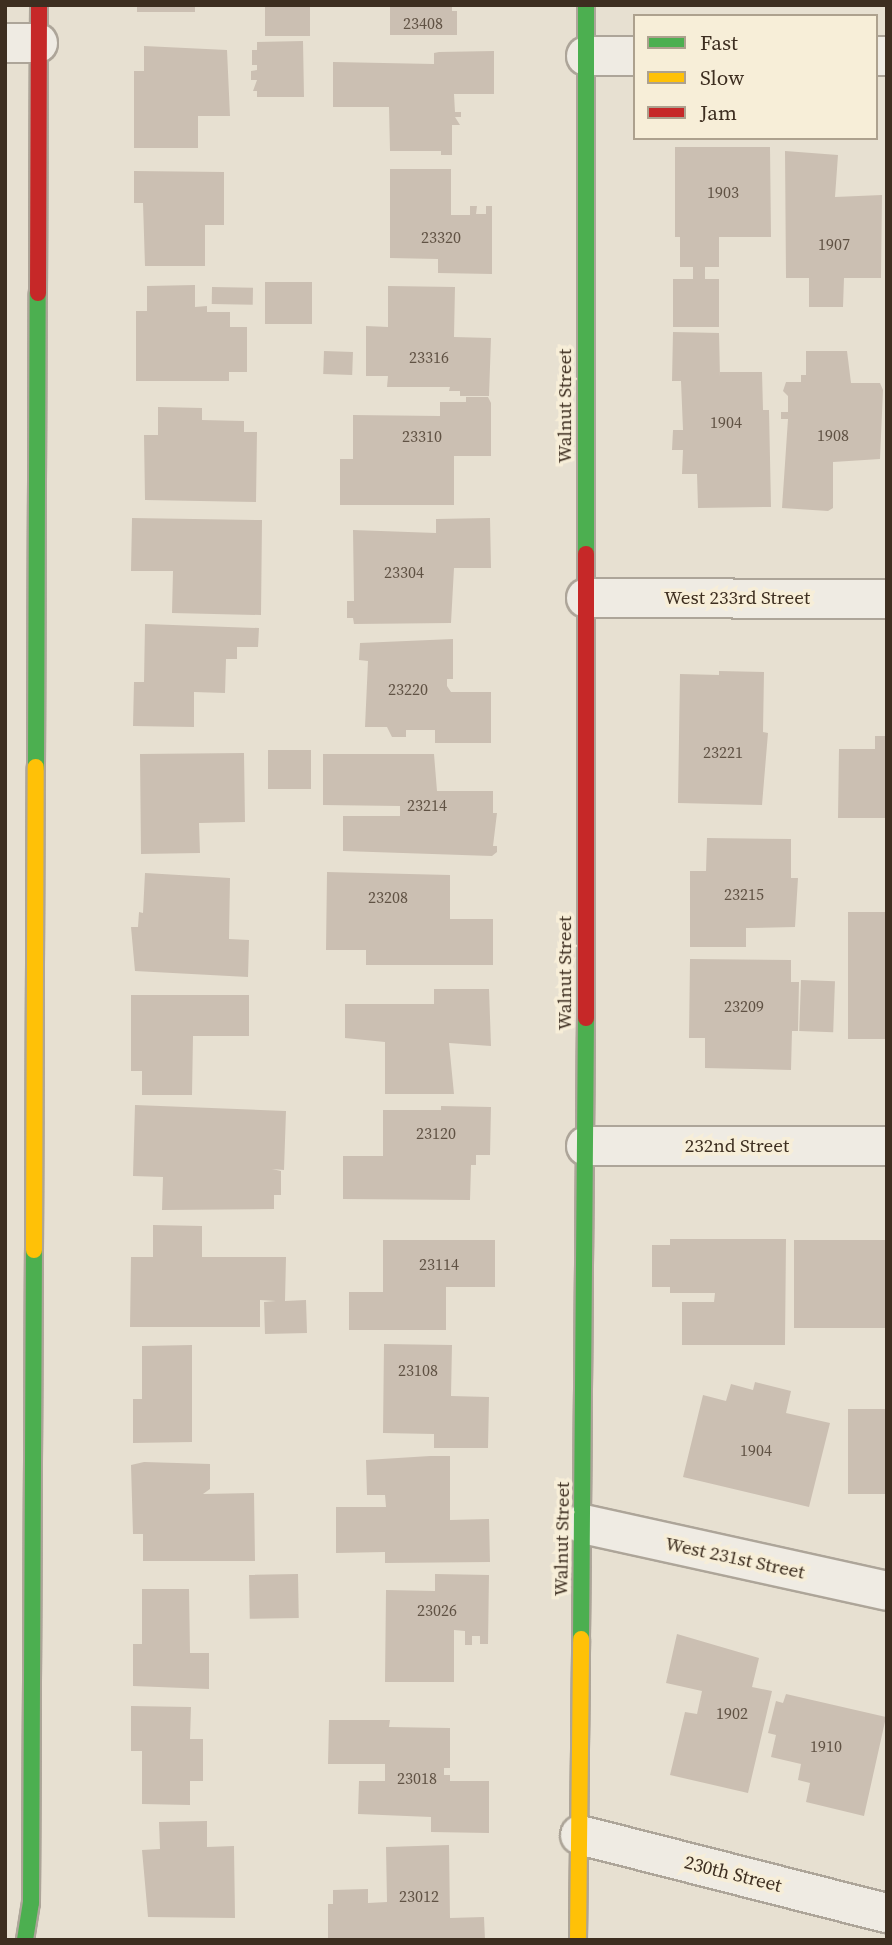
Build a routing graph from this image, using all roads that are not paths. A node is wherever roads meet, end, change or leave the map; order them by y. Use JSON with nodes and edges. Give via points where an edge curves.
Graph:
{"nodes":[{"id":1,"x":39,"y":5,"type":"edge"},
{"id":2,"x":586,"y":5,"type":"edge"},
{"id":3,"x":22,"y":43,"type":"edge"},
{"id":4,"x":586,"y":56,"type":"junction"},
{"id":5,"x":633,"y":56,"type":"edge"},
{"id":6,"x":586,"y":598,"type":"junction"},
{"id":7,"x":887,"y":599,"type":"edge"},
{"id":8,"x":586,"y":1146,"type":"junction"},
{"id":9,"x":887,"y":1146,"type":"edge"},
{"id":10,"x":583,"y":1524,"type":"junction"},
{"id":11,"x":887,"y":1591,"type":"edge"},
{"id":12,"x":580,"y":1836,"type":"junction"},
{"id":13,"x":887,"y":1913,"type":"edge"},
{"id":14,"x":25,"y":1940,"type":"edge"},
{"id":15,"x":578,"y":1940,"type":"edge"}],
"edges":[{"from":1,"to":3,"type":"street"},
{"from":2,"to":4,"type":"street","name":"Walnut Street"},
{"from":3,"to":14,"type":"street","via":[[31,1889]]},
{"from":4,"to":5,"type":"street"},
{"from":4,"to":6,"type":"street","name":"Walnut Street"},
{"from":6,"to":7,"type":"street","name":"West 233rd Street"},
{"from":6,"to":8,"type":"street","name":"Walnut Street"},
{"from":8,"to":9,"type":"street","name":"232nd Street"},
{"from":8,"to":10,"type":"street","name":"Walnut Street"},
{"from":10,"to":11,"type":"street","name":"West 231st Street"},
{"from":10,"to":12,"type":"street","name":"Walnut Street"},
{"from":12,"to":13,"type":"street","name":"230th Street"},
{"from":12,"to":15,"type":"street","name":"Walnut Street"}]}
